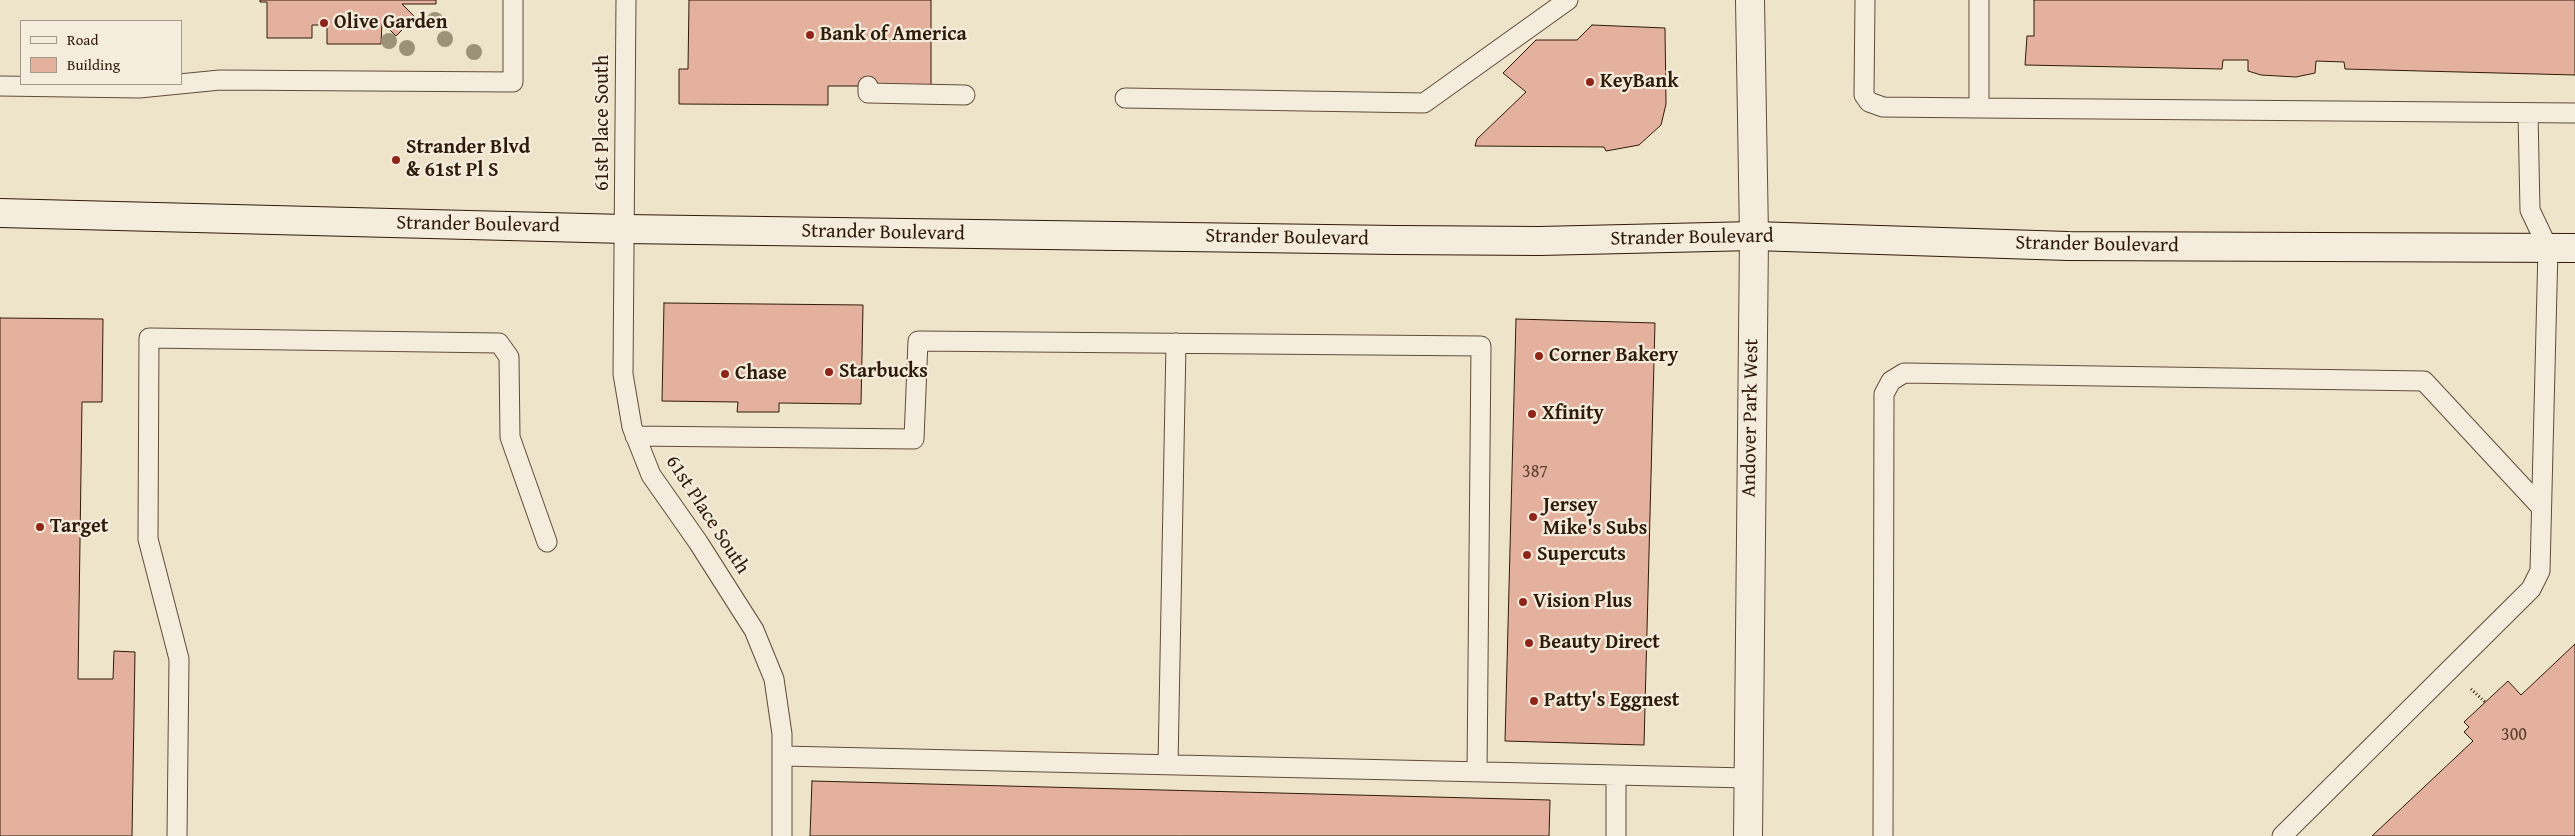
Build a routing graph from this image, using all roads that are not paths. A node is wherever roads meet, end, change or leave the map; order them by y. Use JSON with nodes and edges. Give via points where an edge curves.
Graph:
{"nodes":[{"id":1,"x":513,"y":0,"type":"edge"},
{"id":2,"x":626,"y":0,"type":"edge"},
{"id":3,"x":1568,"y":0,"type":"edge"},
{"id":4,"x":1750,"y":0,"type":"edge"},
{"id":5,"x":1865,"y":0,"type":"edge"},
{"id":6,"x":1978,"y":0,"type":"edge"},
{"id":7,"x":182,"y":84,"type":"edge"},
{"id":8,"x":169,"y":85,"type":"edge"},
{"id":9,"x":0,"y":86,"type":"edge"},
{"id":10,"x":868,"y":86,"type":"dead end"},
{"id":11,"x":965,"y":95,"type":"dead end"},
{"id":12,"x":1125,"y":98,"type":"dead end"},
{"id":13,"x":1979,"y":108,"type":"junction"},
{"id":14,"x":2528,"y":113,"type":"junction"},
{"id":15,"x":2575,"y":113,"type":"edge"},
{"id":16,"x":0,"y":213,"type":"edge"},
{"id":17,"x":625,"y":229,"type":"junction"},
{"id":18,"x":1754,"y":236,"type":"junction"},
{"id":19,"x":2548,"y":248,"type":"junction"},
{"id":20,"x":2575,"y":248,"type":"edge"},
{"id":21,"x":1176,"y":343,"type":"junction"},
{"id":22,"x":635,"y":436,"type":"junction"},
{"id":23,"x":2541,"y":507,"type":"junction"},
{"id":24,"x":547,"y":542,"type":"dead end"},
{"id":25,"x":782,"y":756,"type":"junction"},
{"id":26,"x":1168,"y":765,"type":"junction"},
{"id":27,"x":1477,"y":772,"type":"junction"},
{"id":28,"x":1616,"y":775,"type":"junction"},
{"id":29,"x":1748,"y":778,"type":"junction"},
{"id":30,"x":177,"y":836,"type":"edge"},
{"id":31,"x":782,"y":836,"type":"edge"},
{"id":32,"x":1616,"y":836,"type":"edge"},
{"id":33,"x":1748,"y":836,"type":"edge"},
{"id":34,"x":1883,"y":836,"type":"edge"},
{"id":35,"x":2282,"y":836,"type":"edge"}],
"edges":[{"from":1,"to":7,"type":"lane","via":[[513,82],[220,80]]},
{"from":2,"to":17,"type":"lane","name":"61st Place South"},
{"from":3,"to":12,"type":"lane","via":[[1424,103]]},
{"from":4,"to":18,"type":"main road","name":"Andover Park West"},
{"from":5,"to":13,"type":"lane","via":[[1864,95],[1869,102],[1883,107]]},
{"from":6,"to":13,"type":"lane"},
{"from":8,"to":9,"type":"lane","via":[[139,88]]},
{"from":10,"to":11,"type":"lane","via":[[868,93]]},
{"from":13,"to":14,"type":"lane"},
{"from":14,"to":15,"type":"lane"},
{"from":14,"to":19,"type":"lane","via":[[2530,210]]},
{"from":16,"to":17,"type":"main road","name":"Strander Boulevard"},
{"from":17,"to":18,"type":"main road","name":"Strander Boulevard","via":[[1539,241]]},
{"from":17,"to":22,"type":"lane","name":"61st Place South","via":[[623,374]]},
{"from":18,"to":19,"type":"main road","name":"Strander Boulevard","via":[[2068,246]]},
{"from":18,"to":29,"type":"main road","name":"Andover Park West"},
{"from":19,"to":20,"type":"main road","name":"Strander Boulevard"},
{"from":19,"to":23,"type":"lane"},
{"from":21,"to":22,"type":"lane","via":[[918,341],[914,439]]},
{"from":21,"to":26,"type":"lane"},
{"from":21,"to":27,"type":"lane","via":[[1481,346]]},
{"from":22,"to":25,"type":"lane","name":"61st Place South","via":[[651,476],[754,630],[774,679]]},
{"from":23,"to":34,"type":"lane","via":[[2424,381],[1904,373],[1891,381],[1884,394]]},
{"from":23,"to":35,"type":"lane","via":[[2540,571],[2531,589]]},
{"from":24,"to":30,"type":"lane","via":[[510,437],[509,357],[500,343],[150,338],[148,539],[179,658]]},
{"from":25,"to":26,"type":"lane"},
{"from":25,"to":31,"type":"lane","name":"61st Place South"},
{"from":26,"to":27,"type":"lane"},
{"from":27,"to":28,"type":"lane"},
{"from":28,"to":29,"type":"lane"},
{"from":28,"to":32,"type":"lane"},
{"from":29,"to":33,"type":"main road","name":"Andover Park West"}]}
